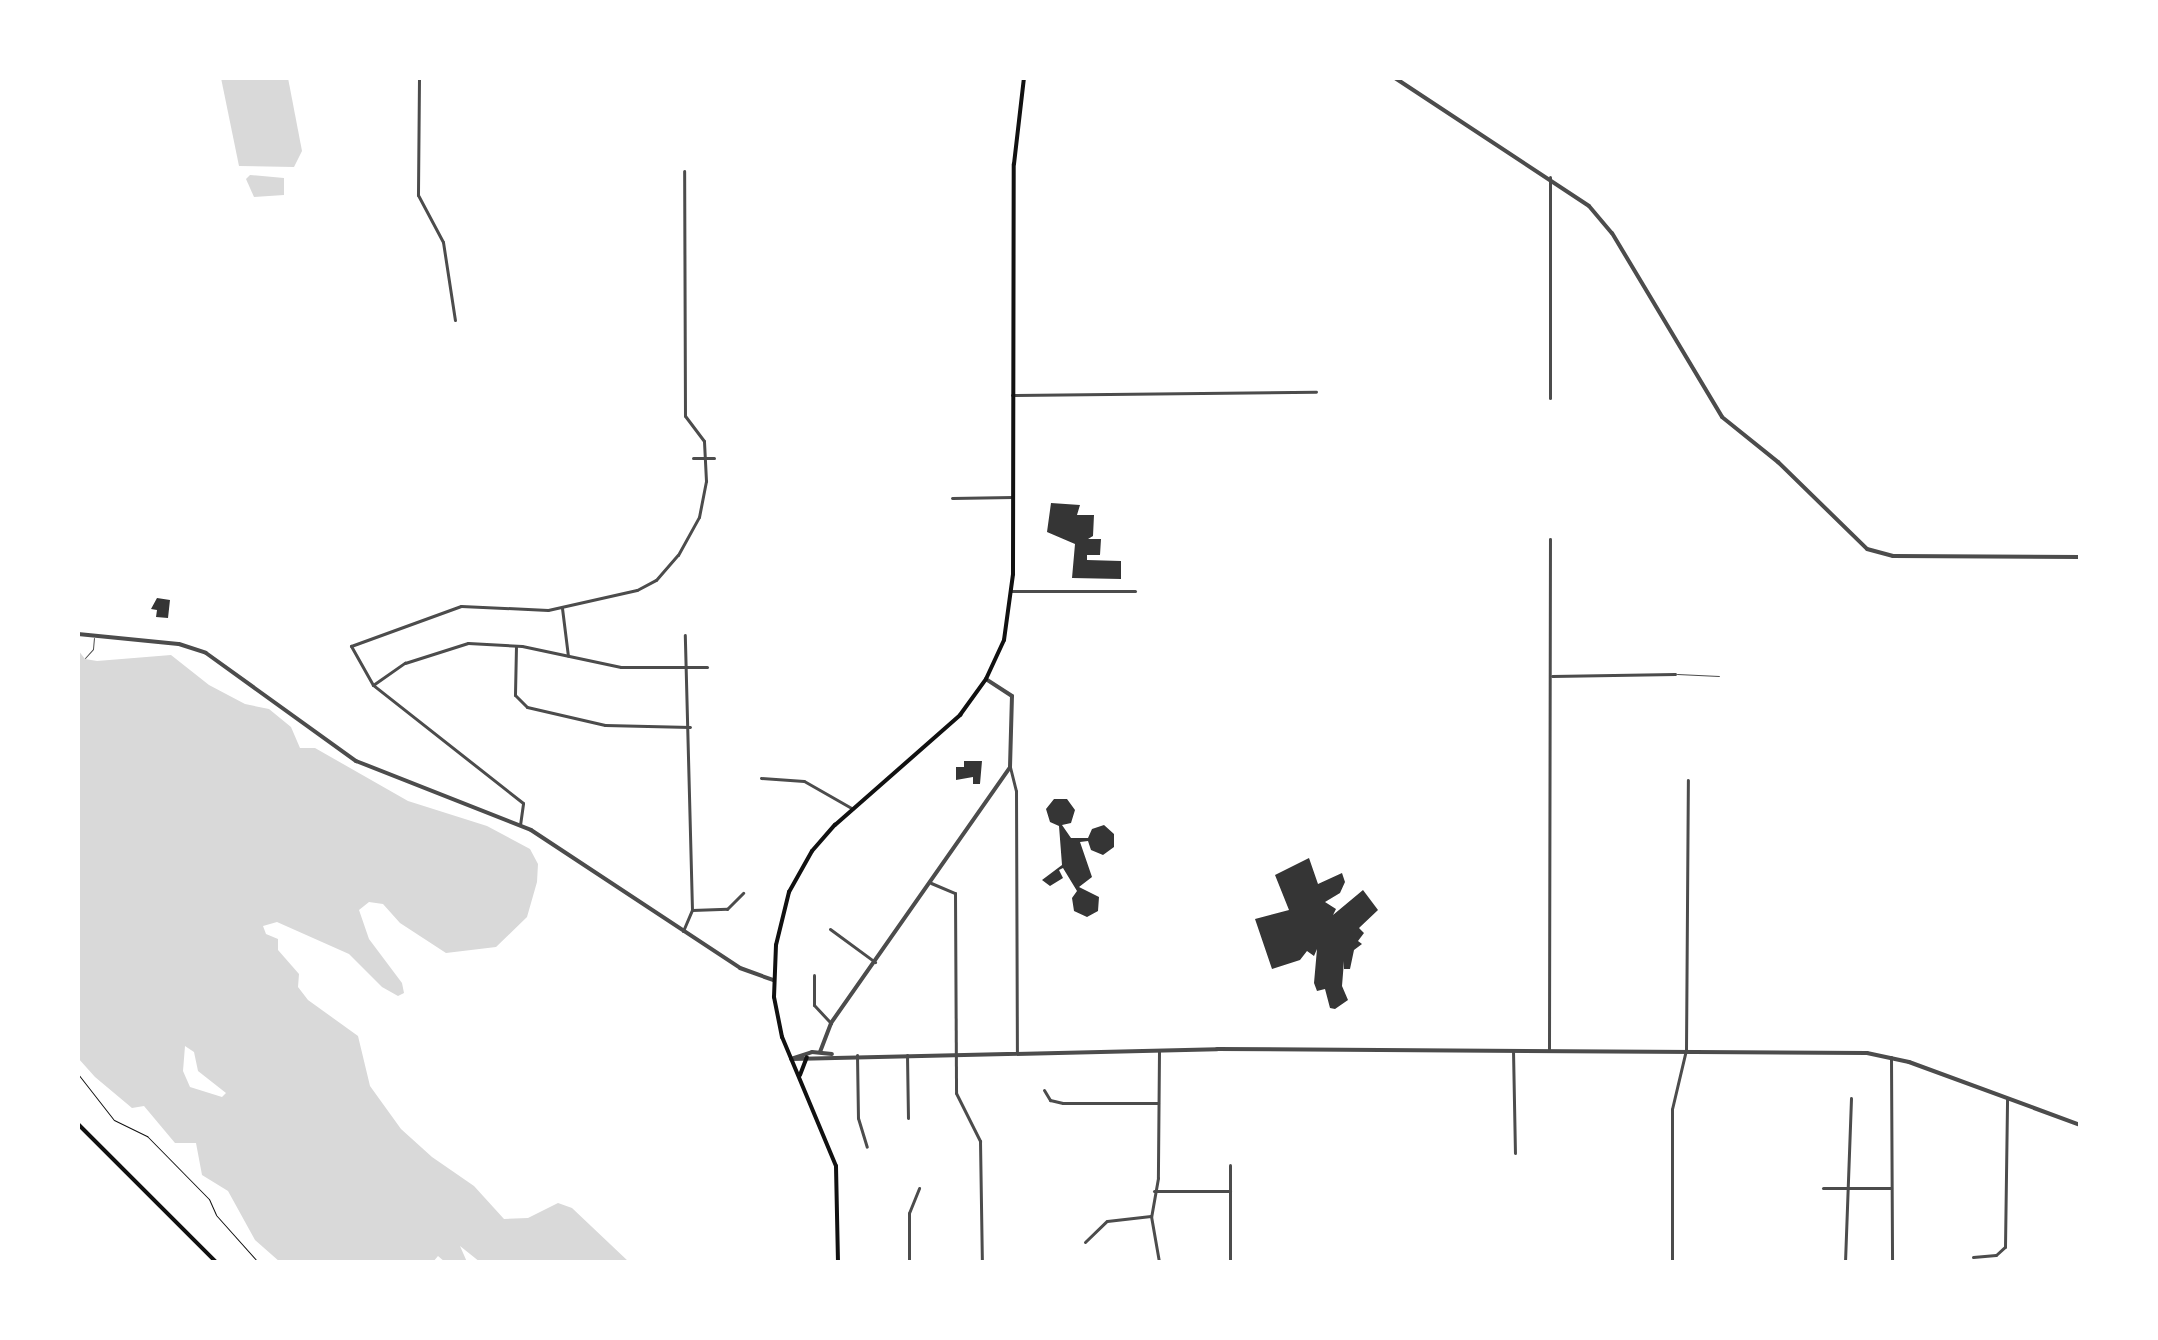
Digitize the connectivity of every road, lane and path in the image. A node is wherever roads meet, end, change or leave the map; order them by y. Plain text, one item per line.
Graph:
1 (419, 78) edge
2 (1024, 78) edge
3 (1395, 78) edge
4 (684, 171) dead end
5 (1550, 177) junction
6 (455, 320) dead end
7 (1316, 392) dead end
8 (1012, 395) junction
9 (1550, 398) dead end
10 (693, 458) dead end
11 (705, 458) junction
12 (714, 458) dead end
13 (1013, 497) junction
14 (952, 498) dead end
15 (1550, 539) dead end
16 (2080, 557) edge
17 (1012, 591) junction
18 (1135, 591) dead end
19 (562, 608) junction
20 (78, 634) edge
21 (685, 635) dead end
22 (94, 638) junction
23 (516, 646) junction
24 (568, 656) junction
25 (85, 658) dead end
26 (689, 667) junction
27 (707, 667) dead end
28 (1675, 674) joint
29 (1719, 676) dead end
30 (986, 679) junction
31 (1550, 680) junction
32 (373, 685) junction
33 (690, 727) junction
34 (1010, 767) junction
35 (761, 778) dead end
36 (1688, 780) dead end
37 (853, 809) junction
38 (520, 825) junction
39 (931, 883) junction
40 (743, 893) dead end
41 (692, 910) junction
42 (830, 929) dead end
43 (683, 931) junction
44 (875, 962) junction
45 (814, 975) dead end
46 (773, 980) junction
47 (831, 1023) junction
48 (1513, 1050) junction
49 (1549, 1050) junction
50 (1686, 1050) junction
51 (1159, 1051) junction
52 (820, 1052) junction
53 (1017, 1052) junction
54 (956, 1054) junction
55 (834, 1055) junction
56 (857, 1055) junction
57 (907, 1055) junction
58 (807, 1057) junction
59 (1891, 1057) junction
60 (790, 1059) junction
61 (78, 1074) edge
62 (799, 1077) junction
63 (1044, 1090) dead end
64 (1851, 1098) dead end
65 (2007, 1098) junction
66 (1158, 1103) junction
67 (908, 1118) dead end
68 (78, 1124) edge
69 (2080, 1125) edge
70 (867, 1147) dead end
71 (1515, 1153) dead end
72 (1230, 1165) dead end
73 (919, 1188) dead end
74 (1823, 1188) dead end
75 (1846, 1188) junction
76 (1892, 1188) junction
77 (1154, 1191) junction
78 (1230, 1191) junction
79 (1151, 1216) junction
80 (1085, 1242) dead end
81 (1973, 1257) dead end
82 (216, 1262) edge
83 (258, 1262) edge
84 (838, 1262) edge
85 (909, 1262) edge
86 (982, 1262) edge
87 (1159, 1262) edge
88 (1230, 1262) edge
89 (1672, 1262) edge
90 (1845, 1262) edge
91 (1892, 1262) edge

1 - 6 street
2 - 8 main road
3 - 5 street
4 - 11 street
5 - 9 street
5 - 16 street
7 - 8 street
8 - 13 main road
10 - 11 street
11 - 12 street
11 - 19 street
13 - 14 street
13 - 17 main road
15 - 31 street
17 - 18 street
17 - 30 main road
19 - 24 street
19 - 32 street
20 - 22 street
21 - 26 street
22 - 25 lane
22 - 38 street
23 - 24 street
23 - 32 street
23 - 33 street
24 - 26 street
26 - 27 street
26 - 33 street
28 - 29 lane
28 - 31 street
30 - 34 street
30 - 37 main road
31 - 49 street
32 - 38 street
33 - 41 street
34 - 39 street
34 - 53 street
35 - 37 street
36 - 50 street
37 - 46 main road
38 - 43 street
39 - 44 street
39 - 54 street
40 - 41 street
41 - 43 street
42 - 44 street
43 - 46 street
44 - 47 street
45 - 47 street
46 - 60 main road
47 - 52 street
48 - 49 street
48 - 51 street
48 - 71 street
49 - 50 street
50 - 59 street
50 - 89 street
51 - 53 street
51 - 66 street
52 - 55 street
52 - 60 street
53 - 54 street
54 - 57 street
54 - 86 street
55 - 56 street
55 - 58 street
56 - 57 street
56 - 70 street
57 - 67 street
58 - 60 street
58 - 62 main road
59 - 65 street
59 - 76 street
60 - 62 main road
61 - 83 path
62 - 84 main road
63 - 66 street
64 - 75 street
65 - 69 street
65 - 81 street
66 - 77 street
68 - 82 main road
72 - 78 street
73 - 85 street
74 - 75 street
75 - 76 street
75 - 90 street
76 - 91 street
77 - 78 street
77 - 79 street
78 - 88 street
79 - 80 street
79 - 87 street

